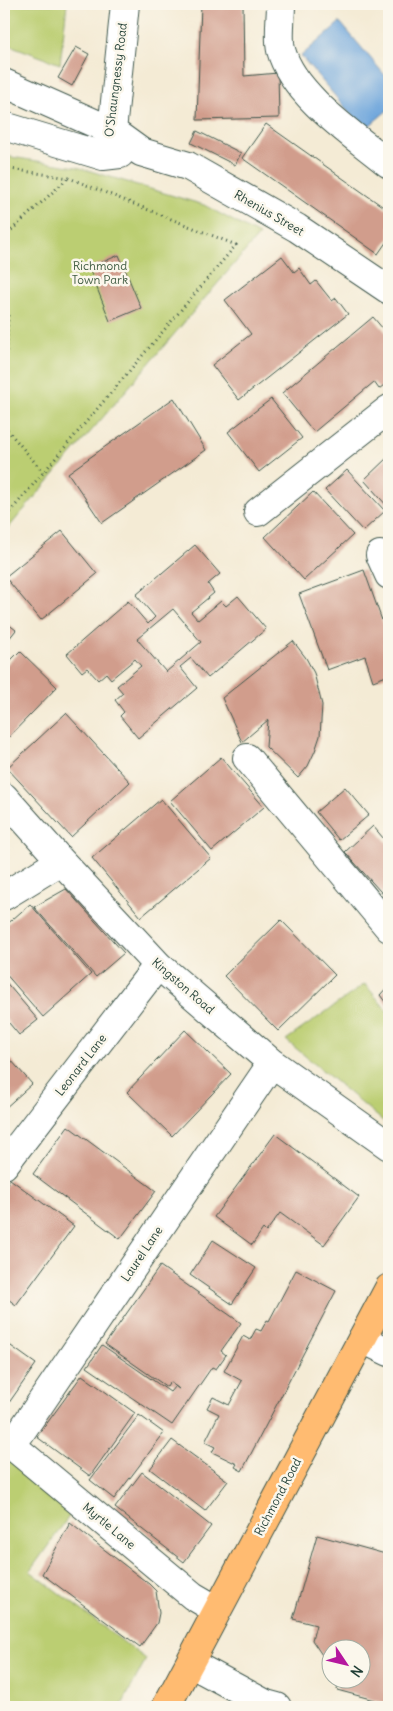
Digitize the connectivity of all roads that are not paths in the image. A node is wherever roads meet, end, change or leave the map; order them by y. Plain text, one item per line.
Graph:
1 (125, 4) edge
2 (281, 4) edge
3 (4, 83) edge
4 (4, 126) edge
5 (107, 143) junction
6 (389, 164) edge
7 (389, 290) edge
8 (389, 410) edge
9 (258, 512) dead end
10 (246, 758) dead end
11 (4, 796) edge
12 (61, 861) junction
13 (4, 896) edge
14 (389, 928) edge
15 (158, 965) junction
16 (272, 1062) junction
17 (389, 1146) edge
18 (4, 1164) edge
19 (389, 1288) edge
20 (362, 1339) junction
21 (389, 1352) edge
22 (8, 1442) edge
23 (217, 1610) junction
24 (190, 1663) junction
25 (166, 1707) edge
26 (277, 1707) edge

1 - 5 street, O'Shaungnessy Road
2 - 6 street
3 - 5 street, Rhenius Street
4 - 5 street, Rhenius Street
5 - 7 street, Rhenius Street
8 - 9 street
10 - 14 street
11 - 12 street, Kingston Road
12 - 13 street
12 - 15 street, Kingston Road
15 - 16 street, Kingston Road
15 - 18 street, Leonard Lane
16 - 17 street, Kingston Road
16 - 22 street, Laurel Lane
19 - 20 main road, Richmond Road
20 - 21 street
20 - 23 main road, Richmond Road
22 - 23 street, Myrtle Lane
23 - 24 main road, Richmond Road
24 - 25 main road, Richmond Road
24 - 26 street

